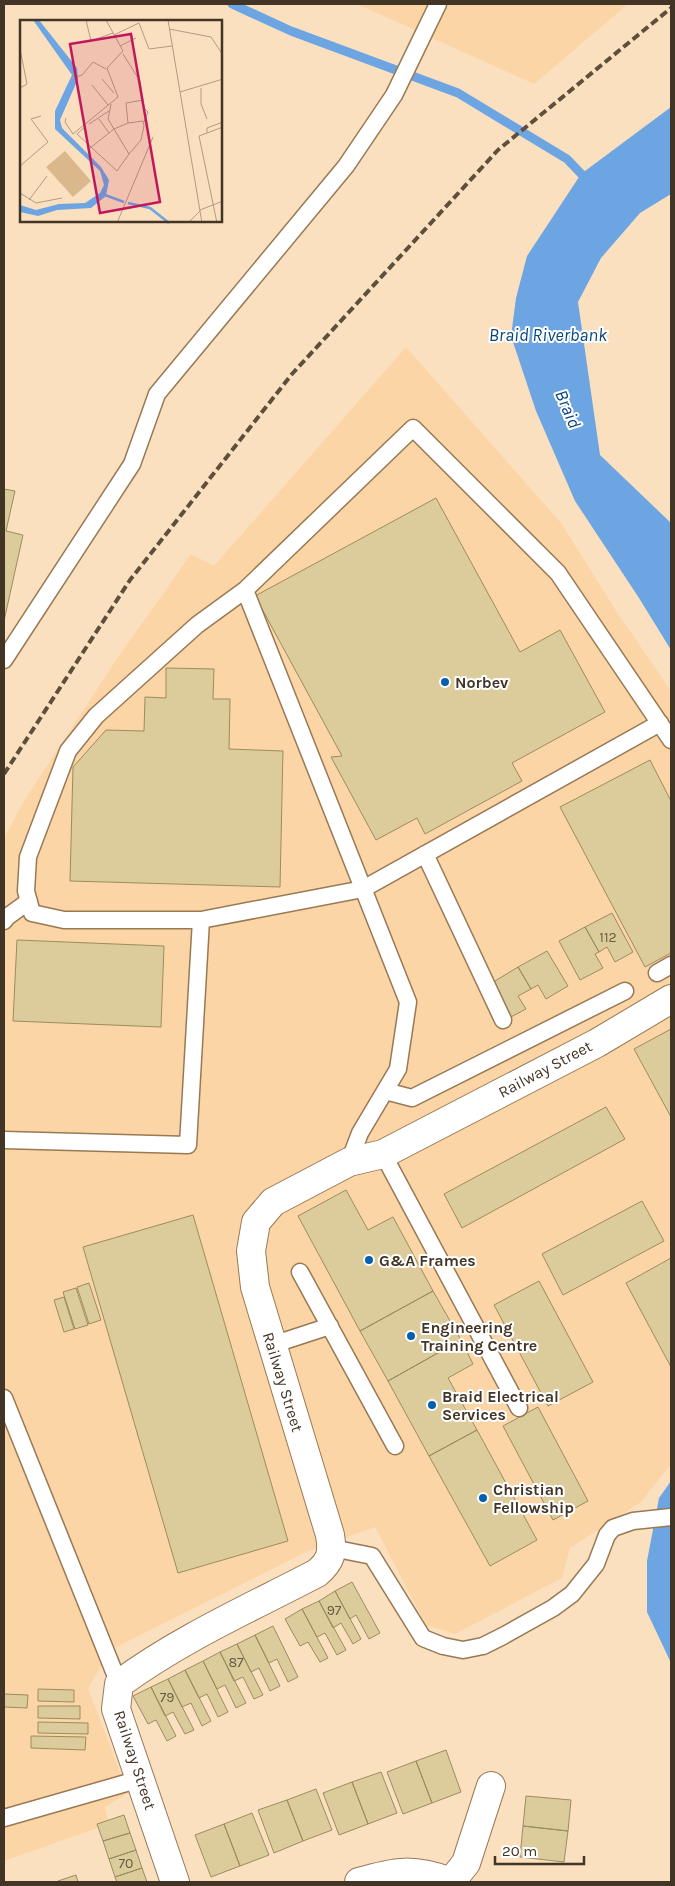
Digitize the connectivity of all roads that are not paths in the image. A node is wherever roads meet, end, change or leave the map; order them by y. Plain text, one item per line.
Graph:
1 (438, 4) edge
2 (245, 590) junction
3 (4, 660) edge
4 (660, 723) junction
5 (671, 740) edge
6 (425, 854) junction
7 (363, 889) junction
8 (29, 901) junction
9 (201, 920) junction
10 (4, 921) edge
11 (625, 991) dead end
12 (671, 999) edge
13 (503, 1020) dead end
14 (385, 1091) junction
15 (4, 1140) edge
16 (383, 1154) junction
17 (349, 1162) junction
18 (300, 1272) dead end
19 (330, 1326) junction
20 (272, 1345) junction
21 (4, 1398) edge
22 (519, 1408) dead end
23 (395, 1446) dead end
24 (671, 1517) edge
25 (332, 1548) junction
26 (119, 1684) junction
27 (140, 1779) junction
28 (491, 1786) dead end
29 (4, 1818) edge
30 (175, 1882) edge
31 (359, 1882) edge
32 (451, 1882) edge

1 - 3 lane
2 - 4 lane
2 - 7 lane
2 - 8 lane
4 - 5 lane
4 - 6 lane
6 - 7 lane
6 - 13 lane
7 - 9 lane
7 - 14 lane
8 - 9 lane
8 - 10 lane
9 - 15 lane
11 - 14 lane
12 - 16 street, Railway Street
14 - 17 lane
16 - 17 street, Railway Street
16 - 22 lane
17 - 20 street, Railway Street
18 - 19 lane
19 - 20 lane
19 - 23 lane
20 - 25 street, Railway Street
21 - 26 lane
24 - 25 lane
25 - 26 street
26 - 27 street, Railway Street
27 - 29 lane
27 - 30 street, Railway Street
28 - 32 street
31 - 32 street

